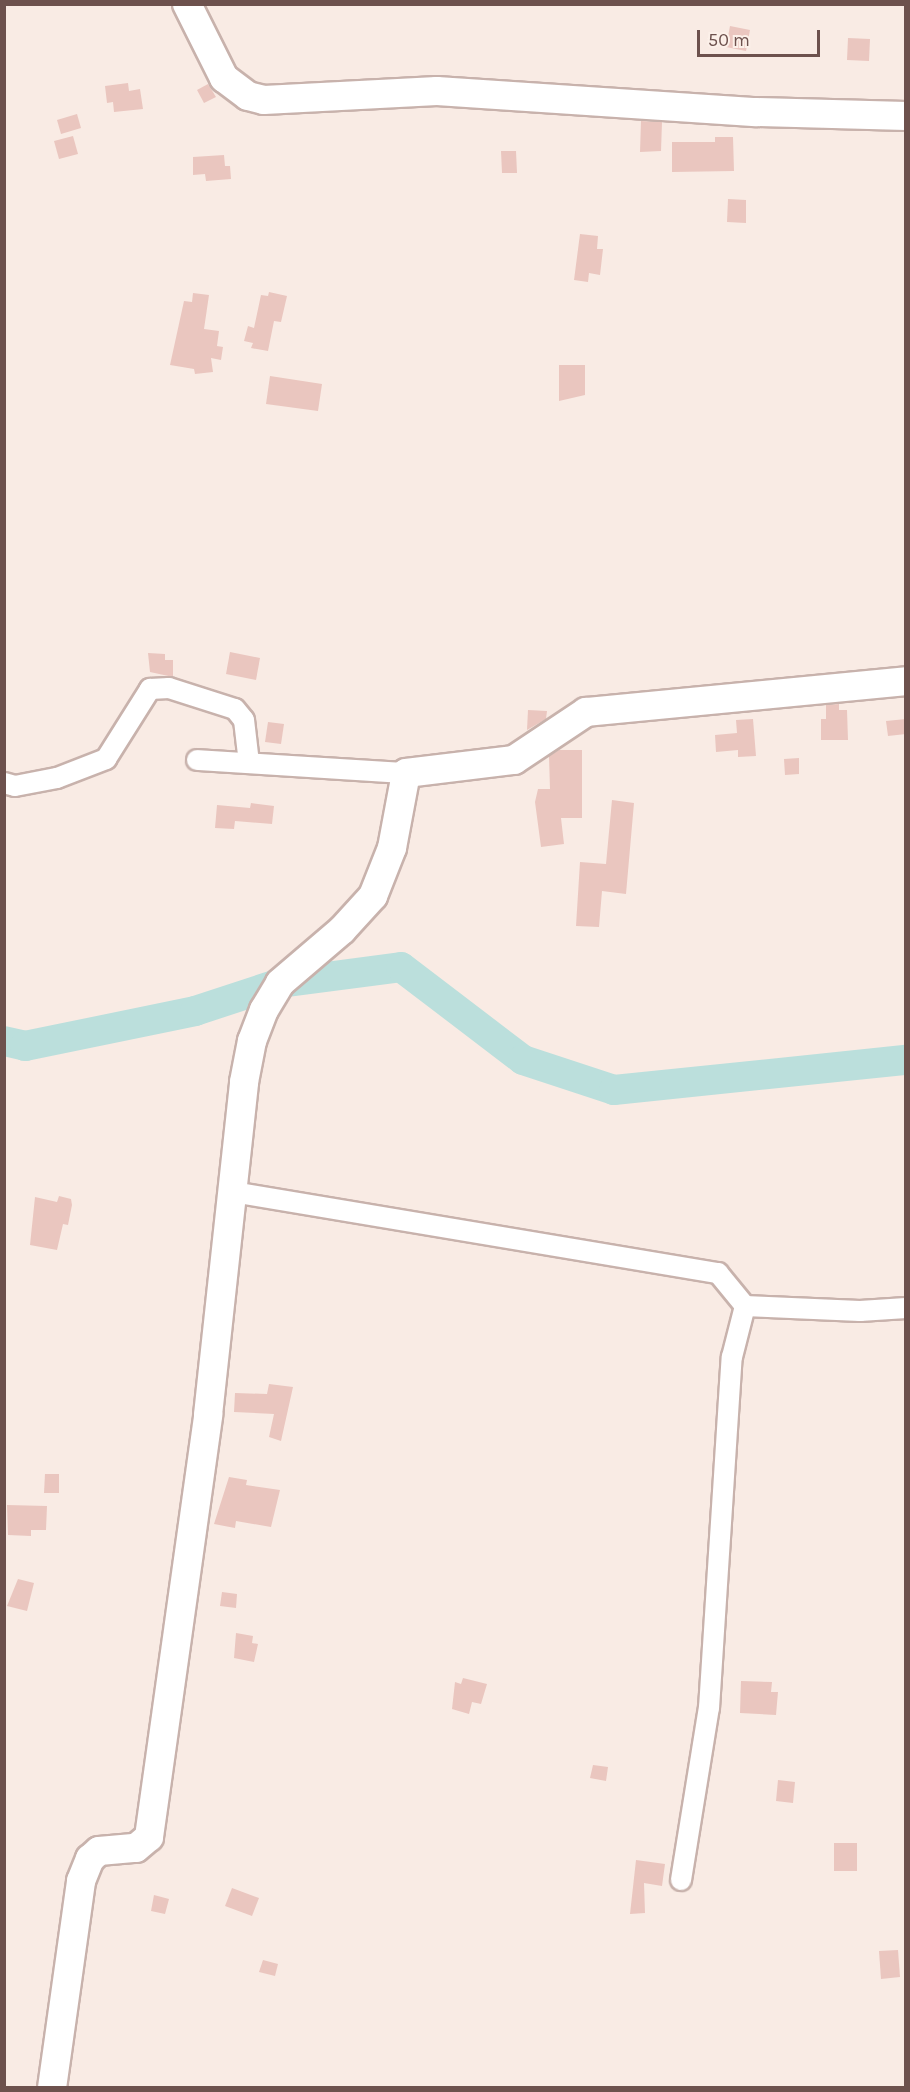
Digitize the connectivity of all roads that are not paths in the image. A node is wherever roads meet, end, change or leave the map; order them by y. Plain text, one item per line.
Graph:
1 (187, 4) edge
2 (906, 116) edge
3 (906, 681) edge
4 (196, 760) dead end
5 (249, 763) junction
6 (406, 773) junction
7 (4, 783) edge
8 (233, 1192) junction
9 (745, 1306) junction
10 (906, 1308) edge
11 (681, 1880) dead end
12 (52, 2088) edge

1 - 2 main road
3 - 6 main road
4 - 5 street
5 - 6 street
5 - 7 street
6 - 8 main road
8 - 9 street
8 - 12 main road
9 - 10 street
9 - 11 street

